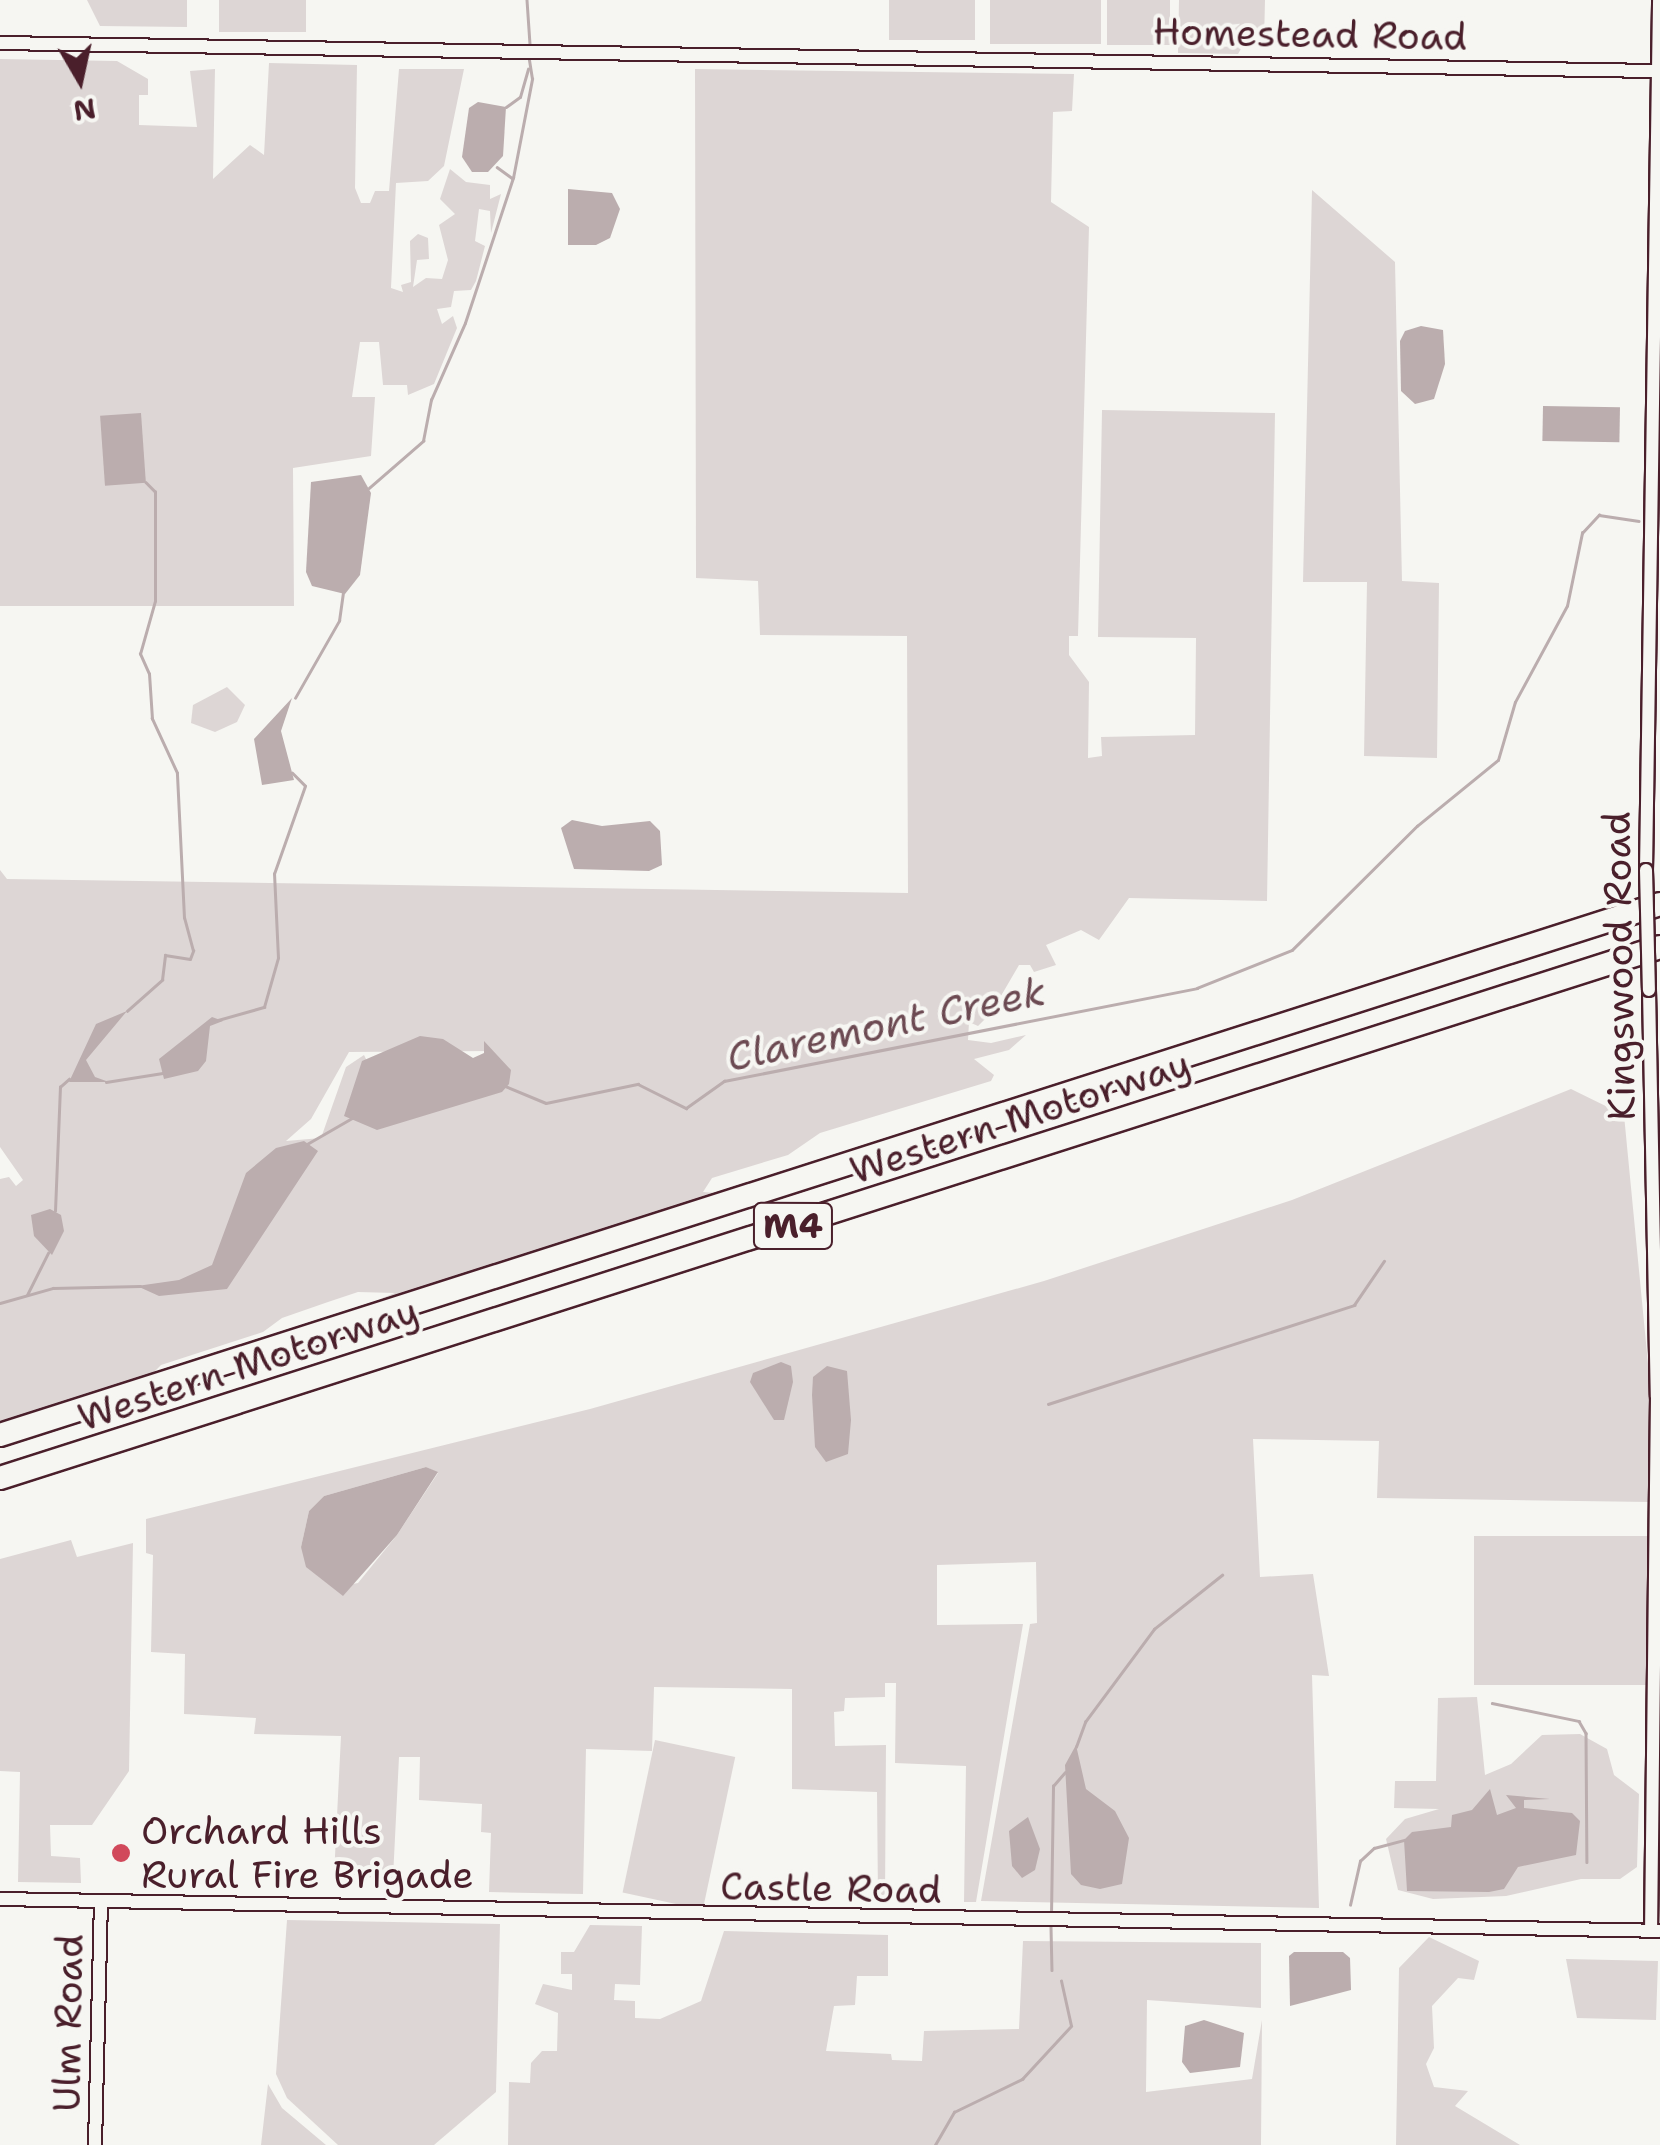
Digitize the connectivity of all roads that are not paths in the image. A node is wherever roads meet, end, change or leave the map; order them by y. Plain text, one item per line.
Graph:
1 (1659, 0) edge
2 (0, 43) edge
3 (1659, 71) edge
4 (1660, 904) edge
5 (1660, 947) edge
6 (1656, 1131) edge
7 (0, 1434) edge
8 (0, 1478) edge
9 (0, 1899) edge
10 (101, 1902) junction
11 (1656, 1931) edge
12 (95, 2145) edge

1 - 3 street, Kingswood Road
2 - 3 street, Homestead Road
3 - 6 street, Kingswood Road, bridge
4 - 7 highway, Western Motorway / M4
5 - 8 highway, Western Motorway / M4
6 - 11 street, Kingswood Road
9 - 10 street, Castle Road
10 - 11 street, Castle Road
10 - 12 street, Ulm Road

